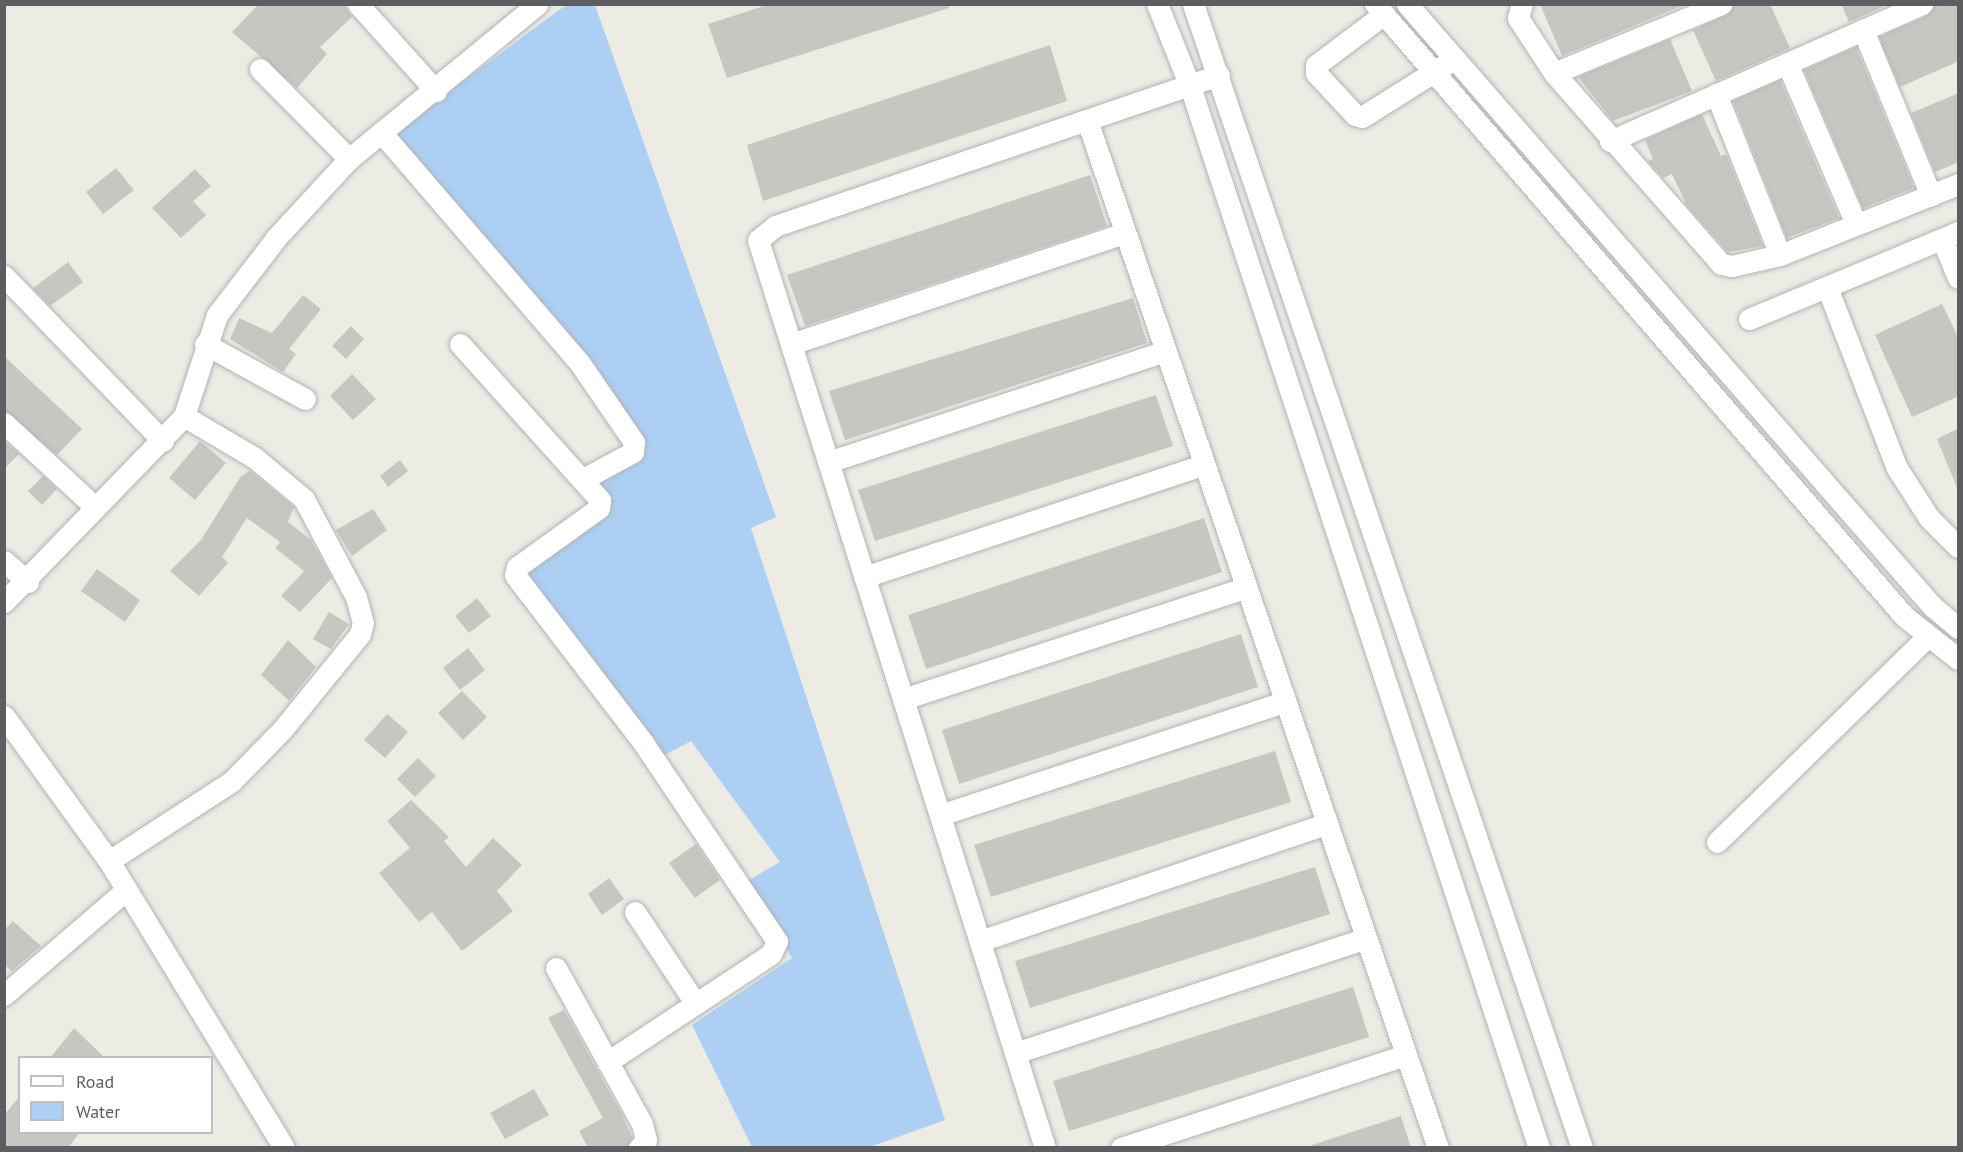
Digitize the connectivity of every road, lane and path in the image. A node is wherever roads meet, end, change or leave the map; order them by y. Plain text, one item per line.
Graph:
1 (358, 4) edge
2 (538, 4) edge
3 (1157, 4) edge
4 (1193, 4) edge
5 (1407, 4) edge
6 (1522, 4) edge
7 (1721, 4) edge
8 (1922, 4) edge
9 (1380, 9) edge
10 (1863, 30) junction
11 (1787, 63) junction
12 (1444, 66) junction
13 (260, 69) dead end
14 (1554, 73) junction
15 (1219, 75) junction
16 (1191, 86) junction
17 (436, 91) junction
18 (1716, 94) junction
19 (1087, 120) junction
20 (381, 132) junction
21 (1610, 141) junction
22 (348, 159) junction
23 (1959, 184) edge
24 (1931, 196) junction
25 (1856, 224) junction
26 (1125, 233) junction
27 (1950, 236) edge
28 (1780, 255) junction
29 (4, 276) edge
30 (1959, 278) edge
31 (1827, 287) junction
32 (1749, 319) dead end
33 (205, 344) junction
34 (460, 344) dead end
35 (791, 344) junction
36 (1165, 351) junction
37 (305, 399) dead end
38 (184, 416) junction
39 (4, 423) edge
40 (163, 441) junction
41 (828, 462) junction
42 (1203, 465) junction
43 (585, 478) junction
44 (95, 507) junction
45 (1959, 547) edge
46 (4, 561) edge
47 (864, 577) junction
48 (28, 582) junction
49 (1245, 588) junction
50 (4, 602) edge
51 (1959, 628) edge
52 (1927, 637) junction
53 (1959, 659) edge
54 (903, 699) junction
55 (1284, 702) junction
56 (4, 716) edge
57 (940, 815) junction
58 (1325, 824) junction
59 (1717, 842) dead end
60 (109, 861) junction
61 (125, 891) junction
62 (635, 912) dead end
63 (1364, 939) junction
64 (980, 941) junction
65 (556, 968) dead end
66 (4, 995) edge
67 (696, 1004) junction
68 (1016, 1053) junction
69 (1403, 1056) junction
70 (607, 1062) junction
71 (284, 1148) edge
72 (639, 1148) edge
73 (1046, 1148) edge
74 (1121, 1148) edge
75 (1438, 1148) edge
76 (1539, 1148) edge
77 (1582, 1148) edge

1 - 17 street
2 - 17 street
3 - 16 street
4 - 15 street
5 - 12 street
6 - 14 street
7 - 14 street
8 - 10 street
9 - 12 street
9 - 12 street
10 - 11 street
10 - 24 street
11 - 18 street
11 - 25 street
12 - 51 street
12 - 52 street
13 - 22 street
14 - 21 street
15 - 16 street
15 - 77 street
16 - 19 street
16 - 76 street
17 - 20 street
18 - 21 street
18 - 28 street
19 - 26 street
19 - 35 street
20 - 22 street
20 - 43 street
21 - 28 street
22 - 33 street
23 - 24 street
24 - 25 street
25 - 28 street
26 - 35 street
26 - 36 street
27 - 30 street
27 - 31 street
29 - 40 street
31 - 32 street
31 - 45 street
33 - 37 street
33 - 38 street
34 - 43 street
35 - 41 street
36 - 41 street
36 - 42 street
38 - 40 street
38 - 60 street
39 - 44 street
40 - 44 street
41 - 47 street
42 - 47 street
42 - 49 street
43 - 67 street
44 - 48 street
46 - 48 street
47 - 54 street
48 - 50 street
49 - 54 street
49 - 55 street
52 - 53 street
52 - 59 street
54 - 57 street
55 - 57 street
55 - 58 street
56 - 60 street
57 - 64 street
58 - 63 street
58 - 64 street
60 - 61 street
61 - 66 street
61 - 71 street
62 - 67 street
63 - 68 street
63 - 69 street
64 - 68 street
65 - 70 street
67 - 70 street
68 - 73 street
69 - 74 street
69 - 75 street
70 - 72 street

